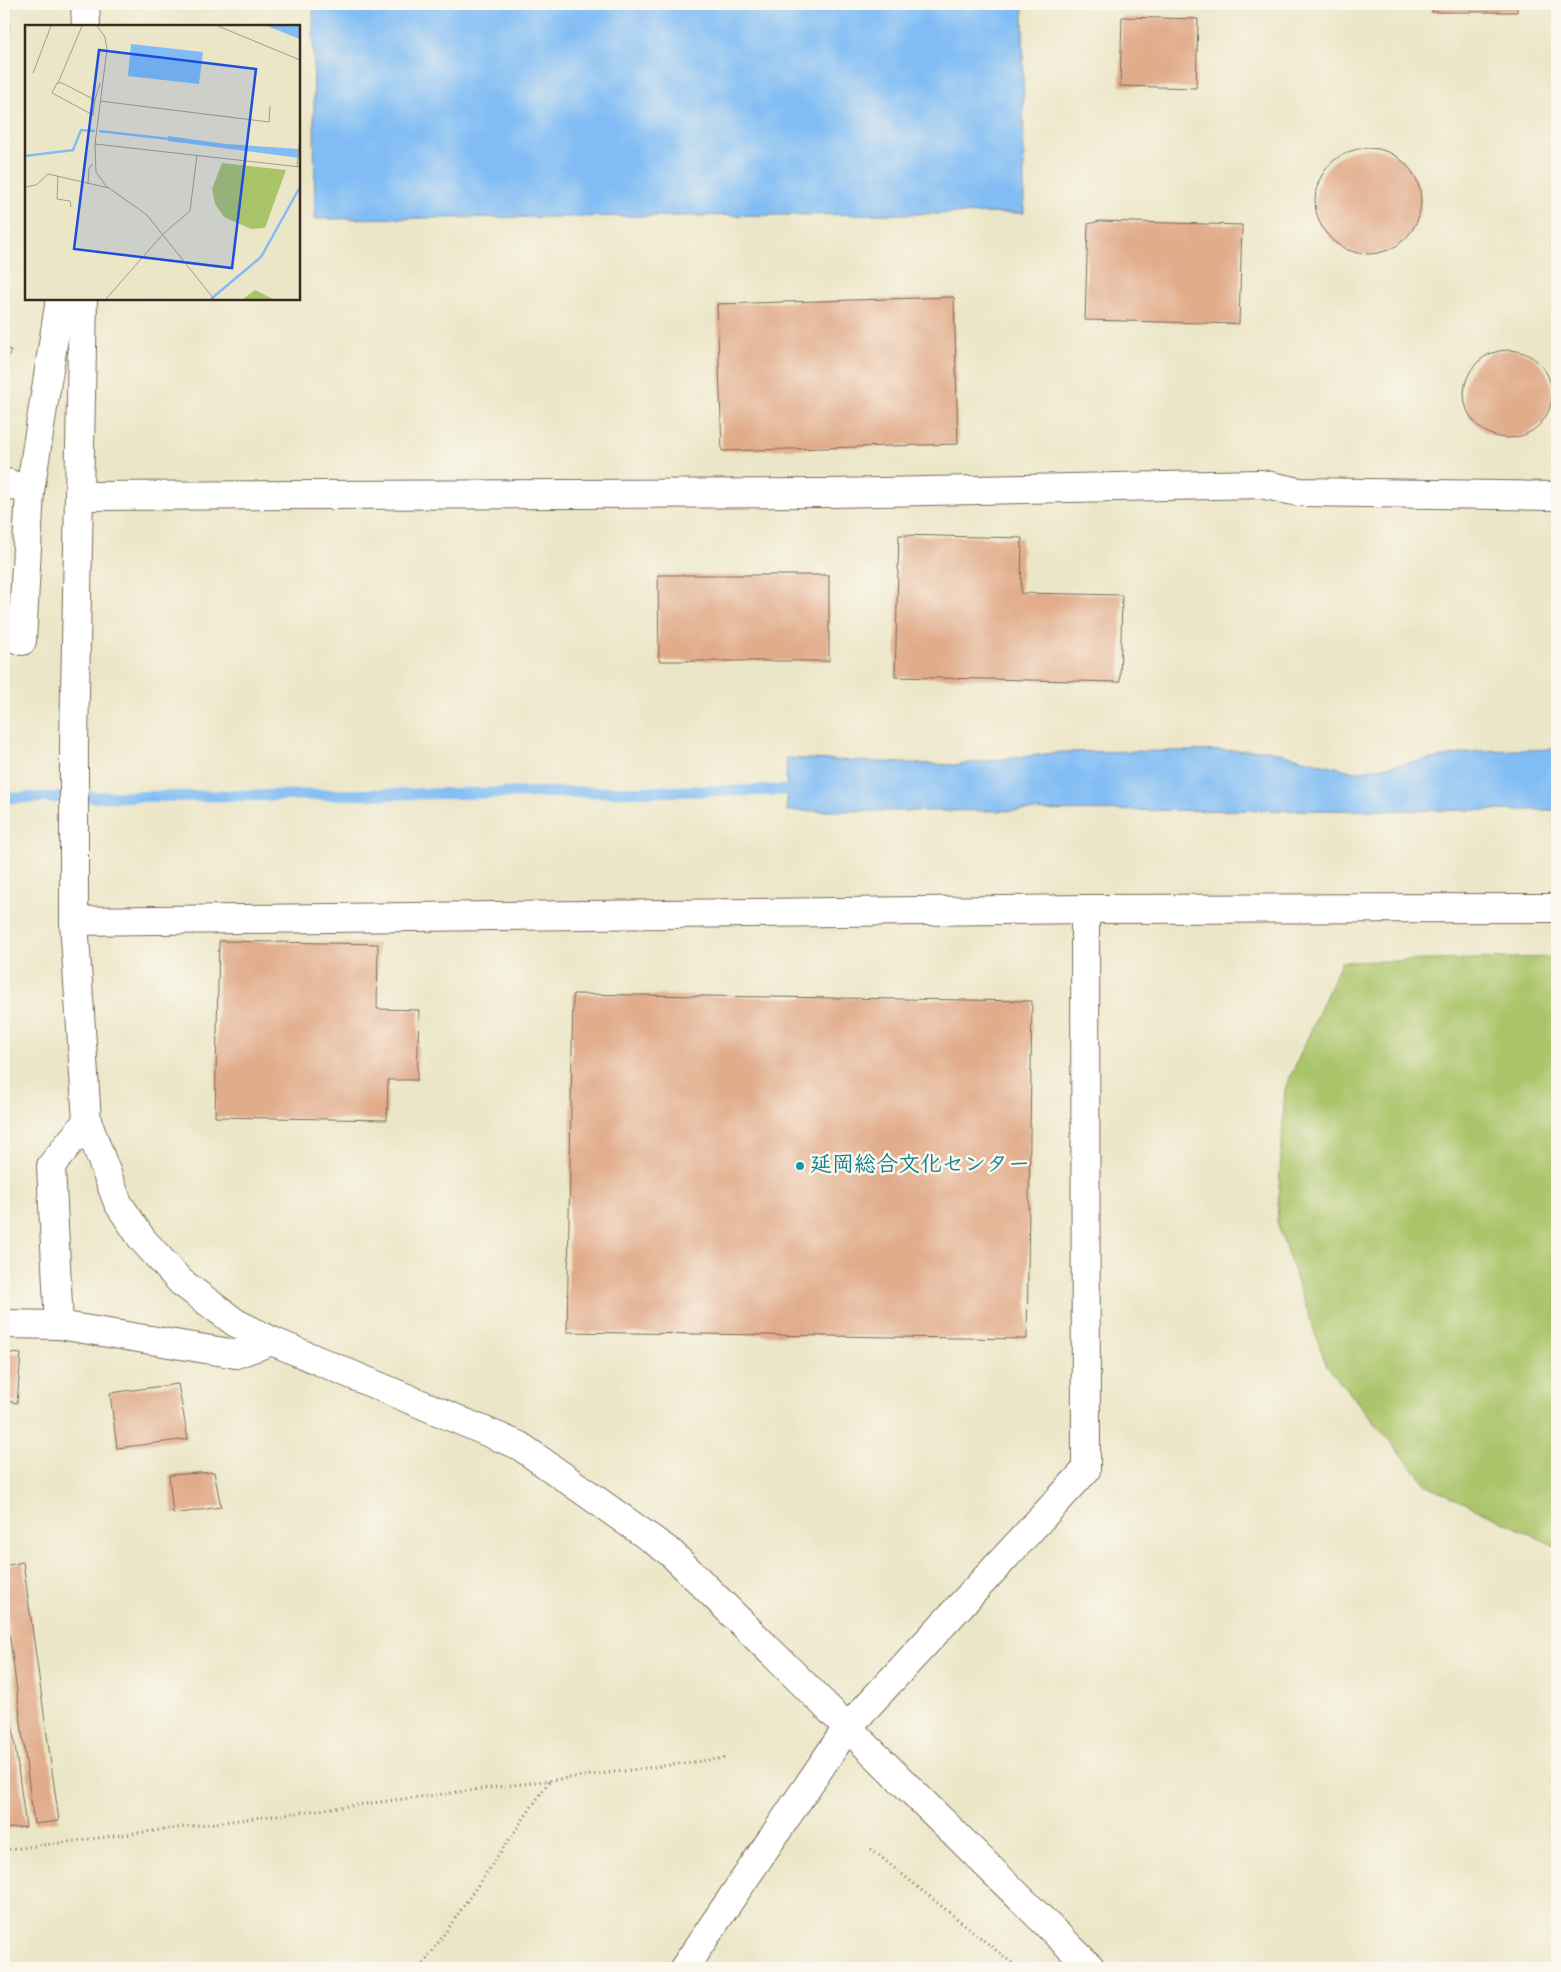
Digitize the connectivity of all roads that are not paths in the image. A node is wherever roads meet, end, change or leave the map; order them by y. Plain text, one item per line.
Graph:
1 (85, 4) edge
2 (86, 25) edge
3 (60, 300) edge
4 (83, 300) edge
5 (4, 482) edge
6 (30, 491) junction
7 (79, 496) junction
8 (1557, 496) edge
9 (4, 634) edge
10 (1557, 908) edge
11 (1085, 909) junction
12 (74, 921) junction
13 (87, 1121) junction
14 (4, 1324) edge
15 (59, 1324) junction
16 (272, 1341) junction
17 (847, 1728) junction
18 (684, 1968) edge
19 (1091, 1968) edge

1 - 2 street
3 - 6 street
4 - 7 street
5 - 6 street
6 - 9 street
7 - 8 street
7 - 12 street
10 - 11 street
11 - 12 street
11 - 17 street
12 - 13 street
13 - 15 street
13 - 16 street
14 - 15 street
15 - 16 street
16 - 17 street
17 - 18 street
17 - 19 street

